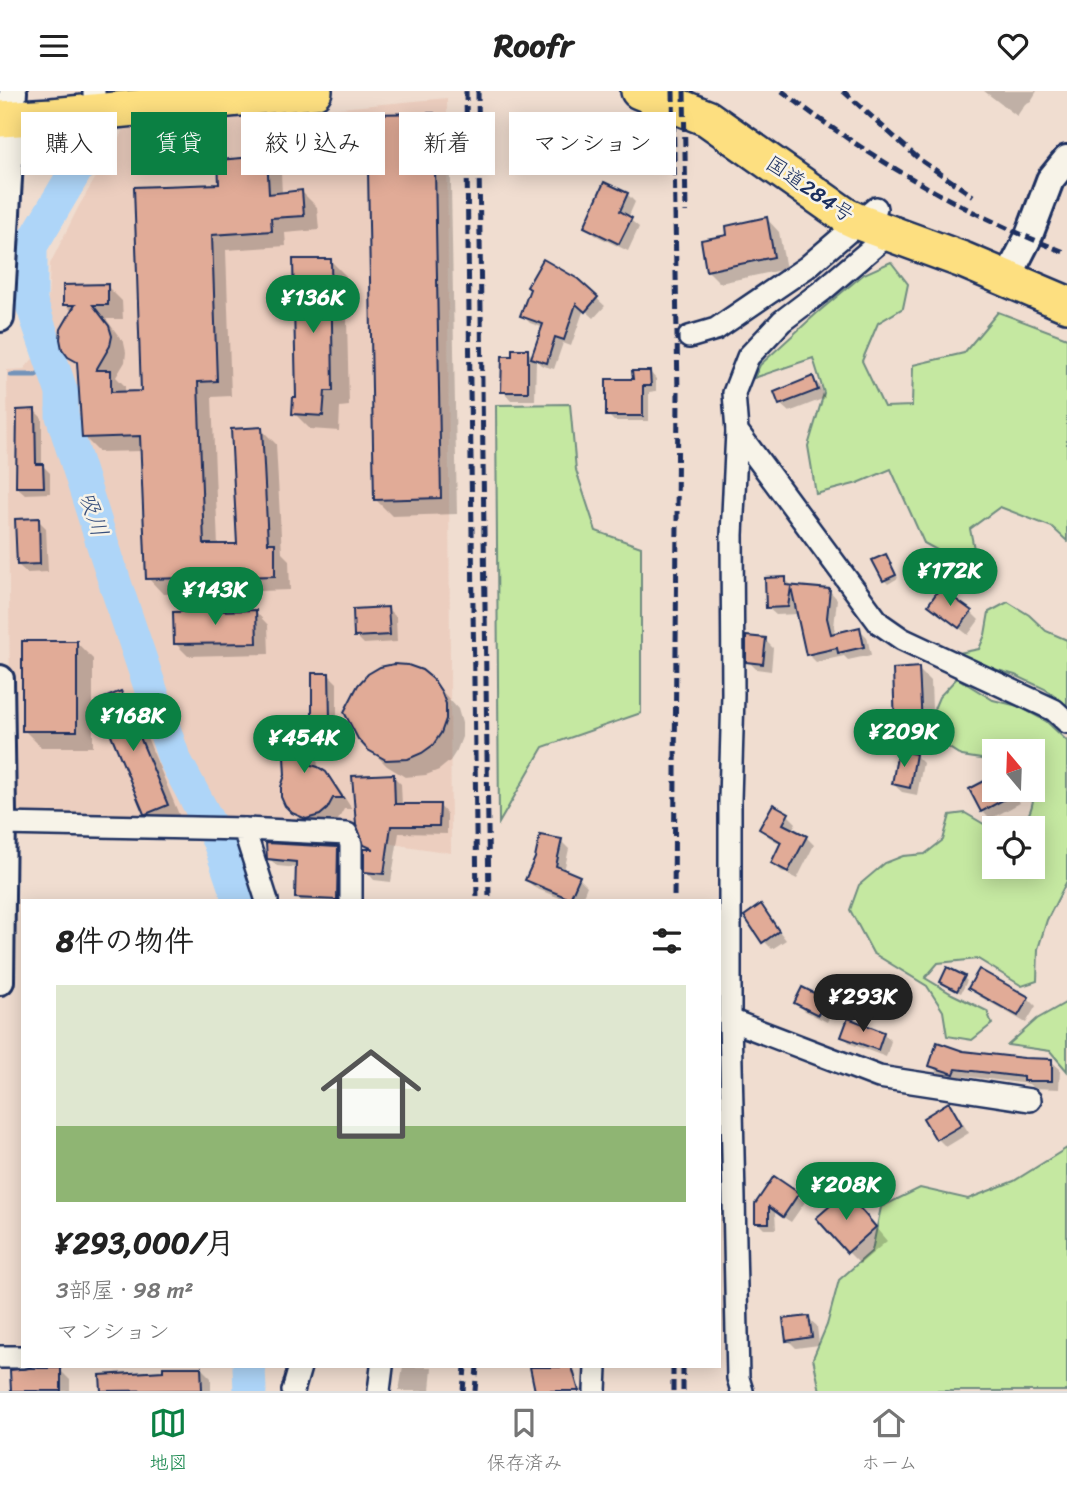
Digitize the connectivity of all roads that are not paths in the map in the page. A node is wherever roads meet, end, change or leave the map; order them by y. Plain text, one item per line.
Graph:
1 (314, 91) edge
2 (639, 91) edge
3 (692, 91) edge
4 (103, 92) edge
5 (8, 106) edge
6 (1067, 159) edge
7 (881, 222) junction
8 (1011, 272) junction
9 (1067, 286) edge
10 (1067, 304) edge
11 (0, 318) edge
12 (689, 337) dead end
13 (737, 431) junction
14 (0, 679) edge
15 (1067, 722) edge
16 (2, 824) junction
17 (237, 828) junction
18 (266, 899) edge
19 (351, 899) edge
20 (0, 981) edge
21 (730, 1020) junction
22 (1030, 1100) dead end
23 (0, 1357) edge
24 (21, 1357) edge
25 (300, 1368) edge
26 (382, 1368) edge
27 (596, 1368) edge
28 (293, 1391) edge
29 (379, 1391) edge
30 (595, 1391) edge
31 (742, 1391) edge

1 - 5 highway
2 - 7 highway, 国道284号
3 - 7 highway, 国道284号
4 - 5 highway
5 - 11 street
6 - 8 street
7 - 8 highway, 国道284号
7 - 12 street
7 - 13 street
8 - 9 highway, 国道284号
8 - 10 highway, 国道284号
13 - 15 street
13 - 21 street
14 - 16 street
16 - 17 street
16 - 20 street
17 - 18 street
17 - 19 street
21 - 22 street
21 - 31 street
23 - 24 street
25 - 28 street
26 - 29 street
27 - 30 street

